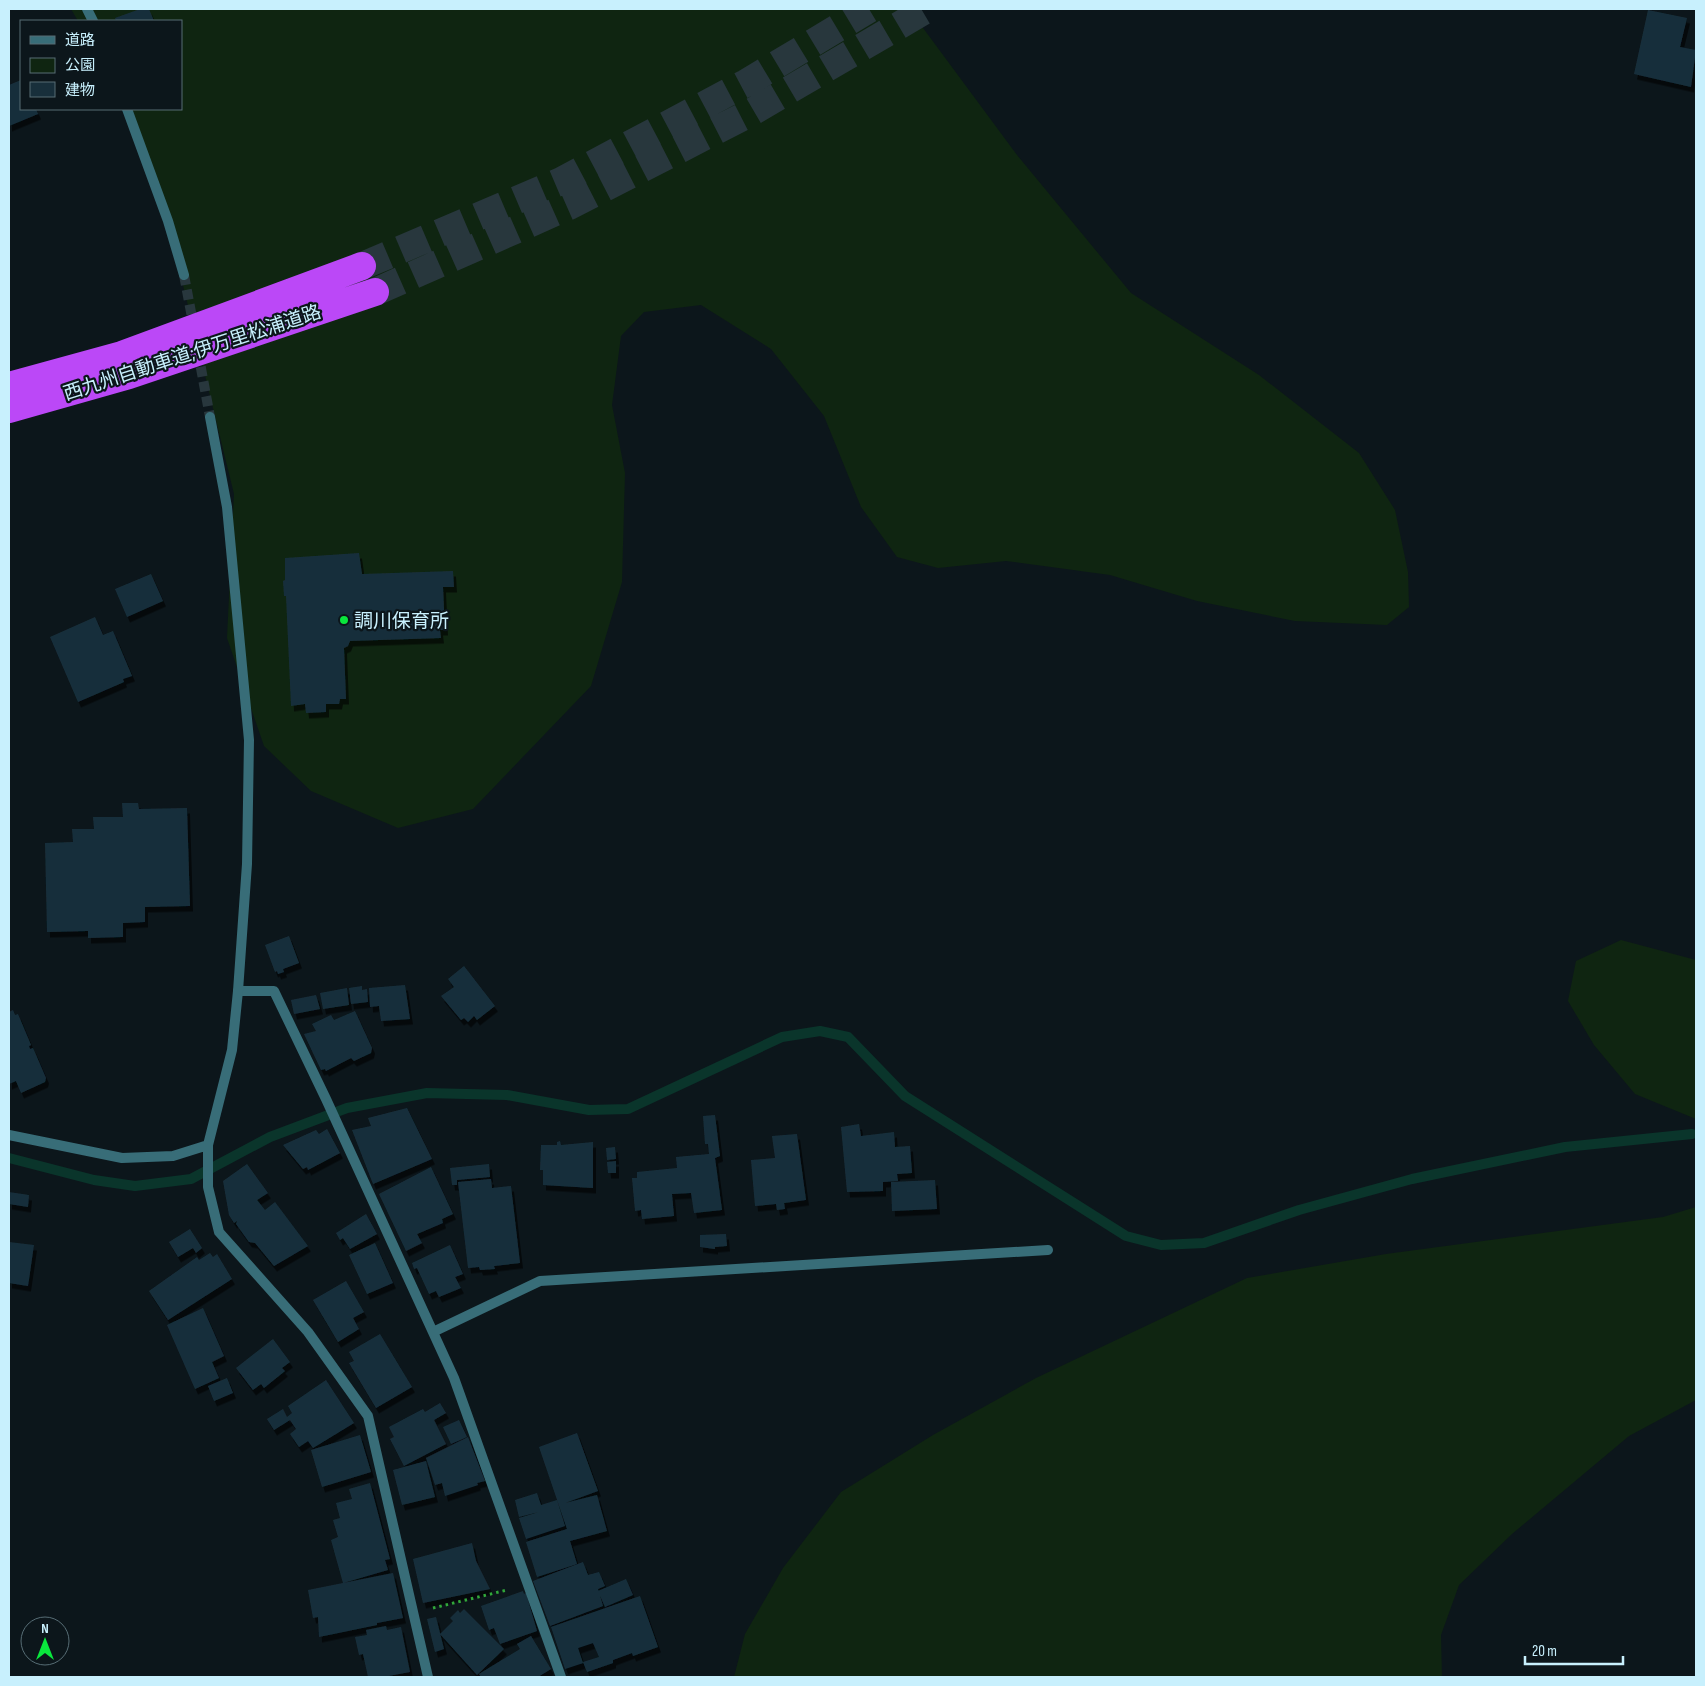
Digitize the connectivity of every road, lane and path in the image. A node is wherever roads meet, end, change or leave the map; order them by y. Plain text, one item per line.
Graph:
1 (127, 110) edge
2 (362, 266) tunnel mouth
3 (184, 275) tunnel mouth
4 (375, 292) tunnel mouth
5 (9, 386) edge
6 (9, 409) edge
7 (210, 417) tunnel mouth
8 (238, 992) junction
9 (9, 1134) edge
10 (208, 1150) junction
11 (1048, 1250) dead end
12 (433, 1332) junction
13 (529, 1585) junction
14 (414, 1614) junction
15 (428, 1677) edge
16 (561, 1677) edge

1 - 3 street
2 - 5 highway, 西九州自動車道;伊万里松浦道路
4 - 6 highway, 西九州自動車道;伊万里松浦道路
7 - 8 street
8 - 10 street
8 - 12 street
9 - 10 street
10 - 14 street
11 - 12 street
12 - 13 street
13 - 14 path
13 - 16 street
14 - 15 street

